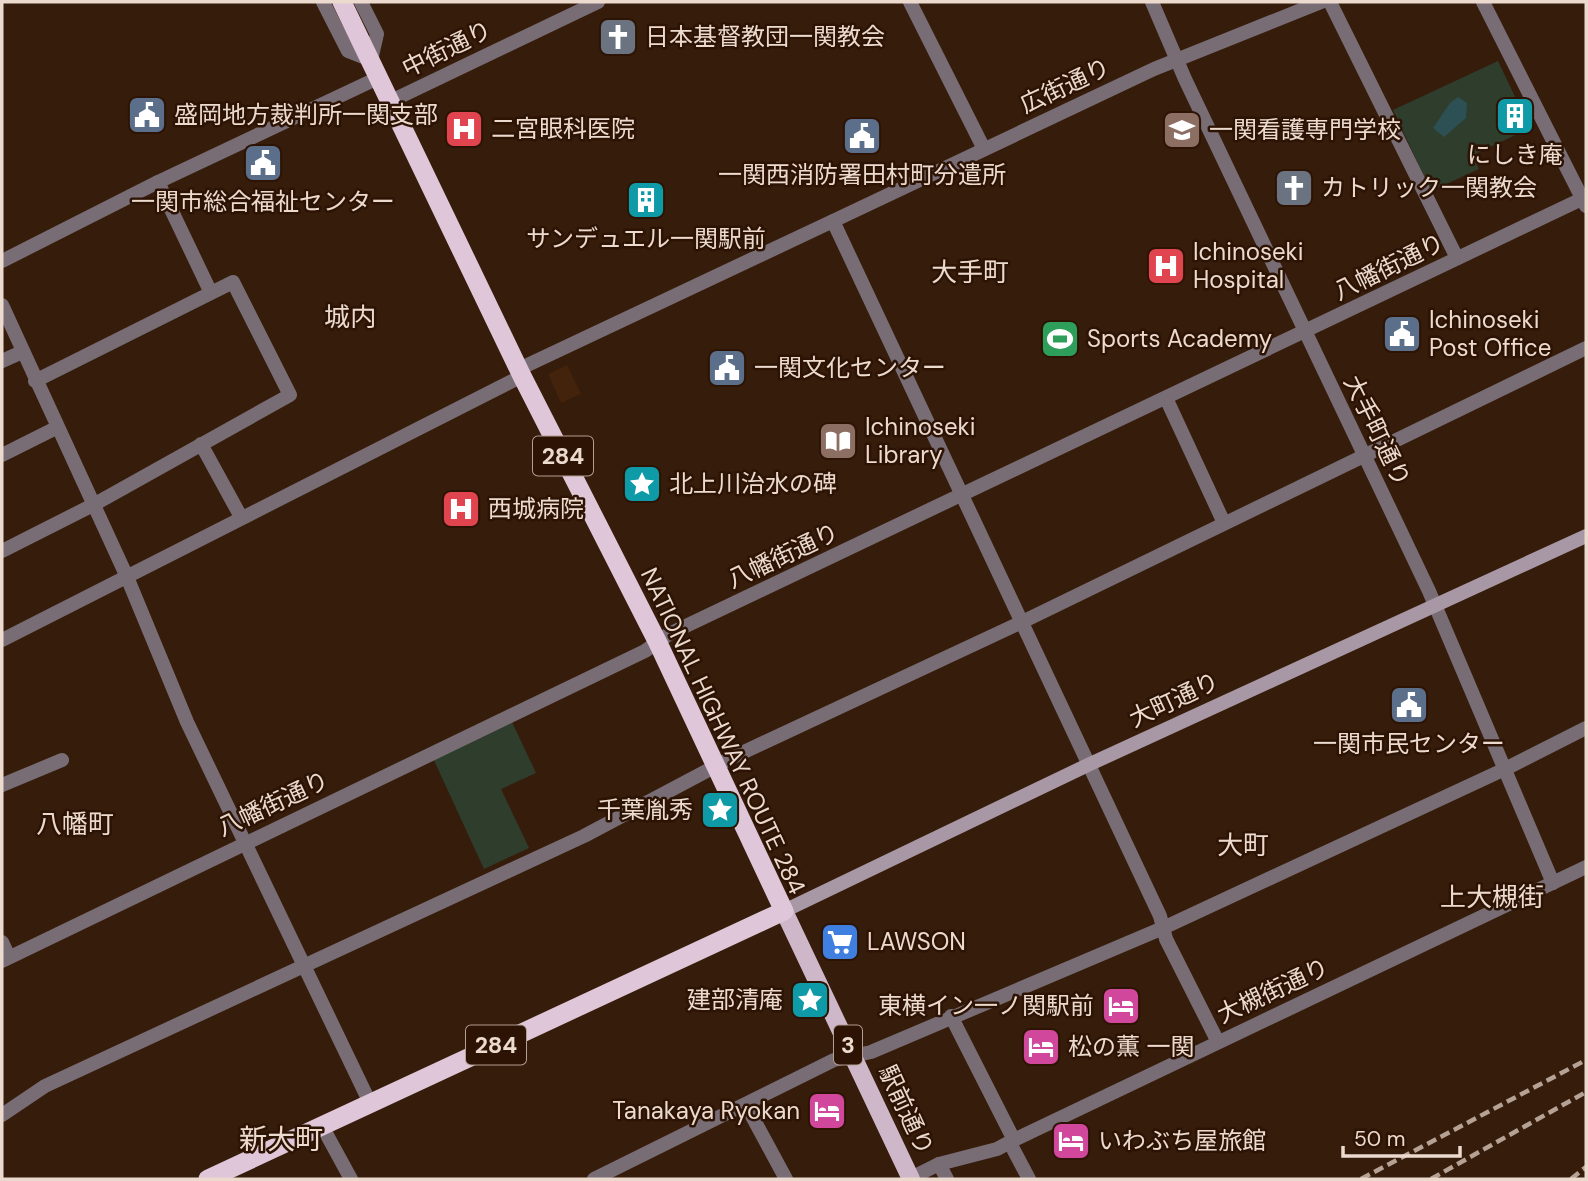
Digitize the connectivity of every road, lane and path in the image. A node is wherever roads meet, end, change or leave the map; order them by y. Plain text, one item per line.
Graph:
1 (323, 2) edge
2 (342, 2) edge
3 (361, 2) edge
4 (598, 2) edge
5 (910, 2) edge
6 (1152, 2) edge
7 (1321, 2) edge
8 (1330, 2) edge
9 (1483, 2) edge
10 (1177, 59) junction
11 (375, 69) junction
12 (391, 101) junction
13 (984, 149) junction
14 (158, 182) junction
15 (1585, 201) edge
16 (833, 221) junction
17 (1457, 258) junction
18 (2, 261) edge
19 (211, 293) junction
20 (2, 305) edge
21 (1305, 333) junction
22 (1586, 348) edge
23 (22, 352) junction
24 (2, 361) edge
25 (521, 372) junction
26 (35, 381) junction
27 (1166, 398) junction
28 (56, 428) junction
29 (201, 444) junction
30 (2, 455) edge
31 (1365, 457) junction
32 (962, 497) junction
33 (93, 505) junction
34 (241, 517) junction
35 (1224, 523) junction
36 (1586, 537) edge
37 (2, 551) edge
38 (127, 577) junction
39 (1435, 605) junction
40 (1022, 622) junction
41 (2, 639) edge
42 (658, 643) junction
43 (1586, 728) edge
44 (62, 760) dead end
45 (1090, 764) junction
46 (715, 767) junction
47 (1505, 769) junction
48 (2, 785) edge
49 (246, 841) junction
50 (1586, 867) edge
51 (1553, 883) junction
52 (784, 911) junction
53 (1163, 928) junction
54 (2, 942) edge
55 (6, 959) edge
56 (305, 964) junction
57 (951, 1016) junction
58 (1217, 1042) junction
59 (853, 1055) junction
60 (370, 1103) junction
61 (747, 1105) junction
62 (2, 1115) edge
63 (322, 1126) junction
64 (1012, 1142) junction
65 (939, 1164) junction
66 (208, 1179) edge
67 (351, 1179) edge
68 (594, 1179) edge
69 (786, 1179) edge
70 (910, 1179) edge
71 (947, 1179) edge
72 (1029, 1179) edge

1 - 11 street
2 - 11 highway, NATIONAL HIGHWAY ROUTE 284 / 284
3 - 11 street
4 - 12 street, 中街通り
5 - 13 street
6 - 10 street, 大手町通り
7 - 10 street, 広街通り
8 - 17 street
9 - 15 street
10 - 13 street, 広街通り
10 - 21 street, 大手町通り
11 - 12 highway, NATIONAL HIGHWAY ROUTE 284 / 284
11 - 14 street
12 - 25 highway, NATIONAL HIGHWAY ROUTE 284 / 284
13 - 16 street, 広街通り
14 - 18 street
14 - 19 street
15 - 17 street, 八幡街通り
16 - 25 street, 広街通り
16 - 32 street
17 - 21 street, 八幡街通り
19 - 26 street
19 - 29 street
20 - 23 street
21 - 27 street, 八幡街通り
21 - 31 street, 大手町通り
22 - 31 street
23 - 24 street
23 - 26 street
25 - 34 street, 広街通り
25 - 42 highway, NATIONAL HIGHWAY ROUTE 284 / 284
26 - 28 street
27 - 32 street, 八幡街通り
27 - 35 street
28 - 30 street
28 - 33 street
29 - 33 street
29 - 34 street
31 - 35 street
31 - 39 street, 大手町通り
32 - 40 street
32 - 42 street, 八幡街通り
33 - 37 street
33 - 38 street
34 - 38 street, 広街通り
35 - 40 street
36 - 39 main road, 大町通り
38 - 41 street, 広街通り
38 - 49 street
39 - 45 main road, 大町通り
39 - 47 street, 大手町通り
40 - 45 street
40 - 46 street
42 - 46 highway, NATIONAL HIGHWAY ROUTE 284 / 284
42 - 49 street, 八幡街通り
43 - 47 street
44 - 48 street
45 - 52 main road, 大町通り
45 - 53 street
46 - 52 highway, NATIONAL HIGHWAY ROUTE 284 / 284
46 - 56 street
47 - 51 street, 大手町通り
47 - 53 street
49 - 55 street, 八幡街通り
49 - 56 street
50 - 51 street, 大槻街通り
51 - 58 street, 大槻街通り
52 - 59 main road, 駅前通り / 3
52 - 60 highway, NATIONAL HIGHWAY ROUTE 284 / 284
53 - 57 street
53 - 58 street
54 - 55 street
56 - 60 street
56 - 62 street
57 - 59 street
57 - 64 street
58 - 64 street, 大槻街通り
59 - 61 street
59 - 70 main road, 駅前通り / 3
60 - 63 highway, NATIONAL HIGHWAY ROUTE 284 / 284
61 - 68 street
61 - 69 street
63 - 66 highway, NATIONAL HIGHWAY ROUTE 284 / 284
63 - 67 street
64 - 65 street, 大槻街通り
64 - 72 street
65 - 70 street, 大槻街通り
65 - 71 street

